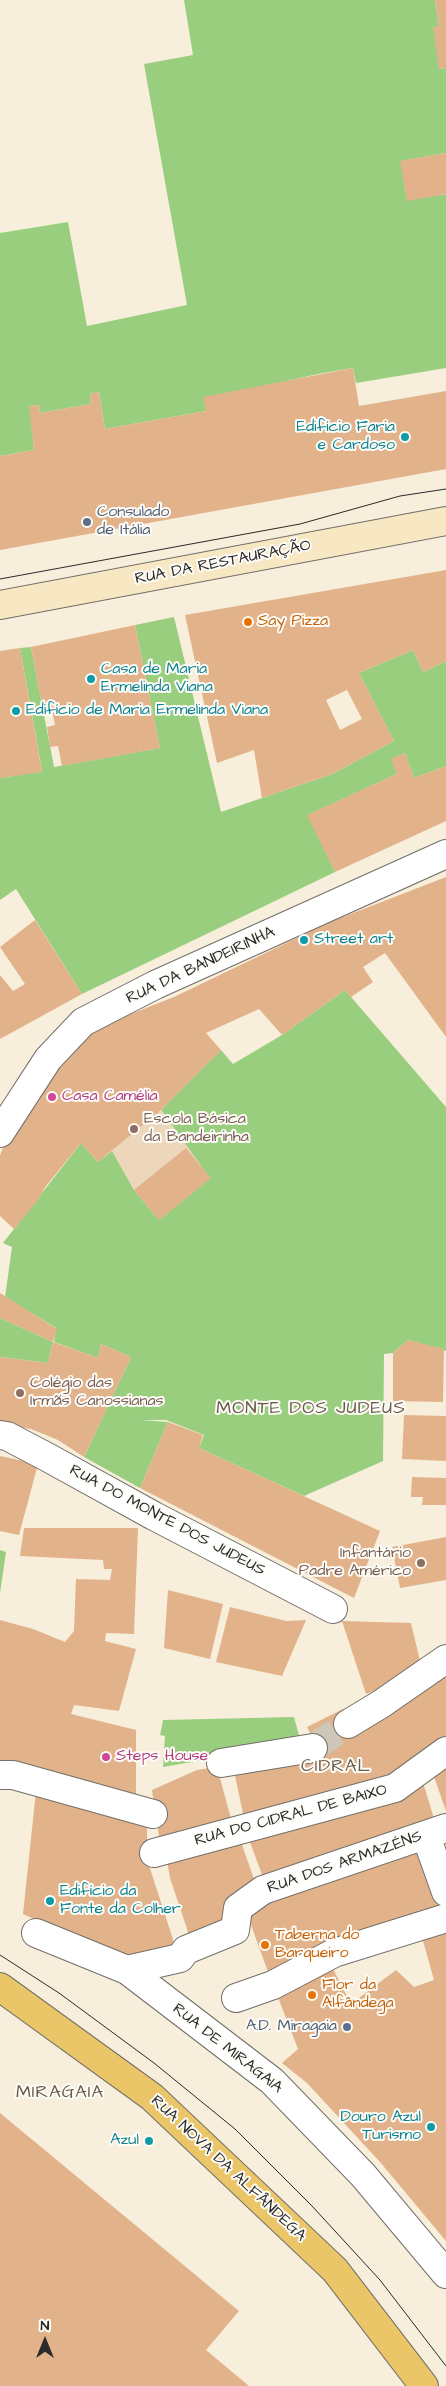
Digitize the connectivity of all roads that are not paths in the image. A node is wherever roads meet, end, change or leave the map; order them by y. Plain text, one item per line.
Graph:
1 (446, 521) edge
2 (0, 605) edge
3 (446, 854) edge
4 (0, 1133) edge
5 (0, 1435) edge
6 (333, 1609) dead end
7 (446, 1659) edge
8 (348, 1724) tunnel mouth
9 (313, 1748) tunnel mouth
10 (446, 1751) edge
11 (221, 1763) dead end
12 (0, 1775) edge
13 (153, 1814) dead end
14 (436, 1832) edge
15 (154, 1853) dead end
16 (446, 1892) edge
17 (446, 1918) edge
18 (36, 1933) dead end
19 (127, 1970) junction
20 (0, 1987) edge
21 (236, 1998) dead end
22 (446, 2274) edge
23 (424, 2386) edge

1 - 2 main road, RUA DA RESTAURAÇÃO
3 - 4 street, RUA DA BANDEIRINHA
5 - 6 street, RUA DO MONTE DOS JUDEUS
7 - 8 street
9 - 11 street
10 - 15 street, RUA DO CIDRAL DE BAIXO
12 - 13 street
14 - 16 street
14 - 19 street, RUA DOS ARMAZÉNS
17 - 21 street
18 - 19 street, RUA DE MIRAGAIA
19 - 22 street, RUA DE MIRAGAIA
20 - 23 main road, RUA NOVA DA ALFÂNDEGA

